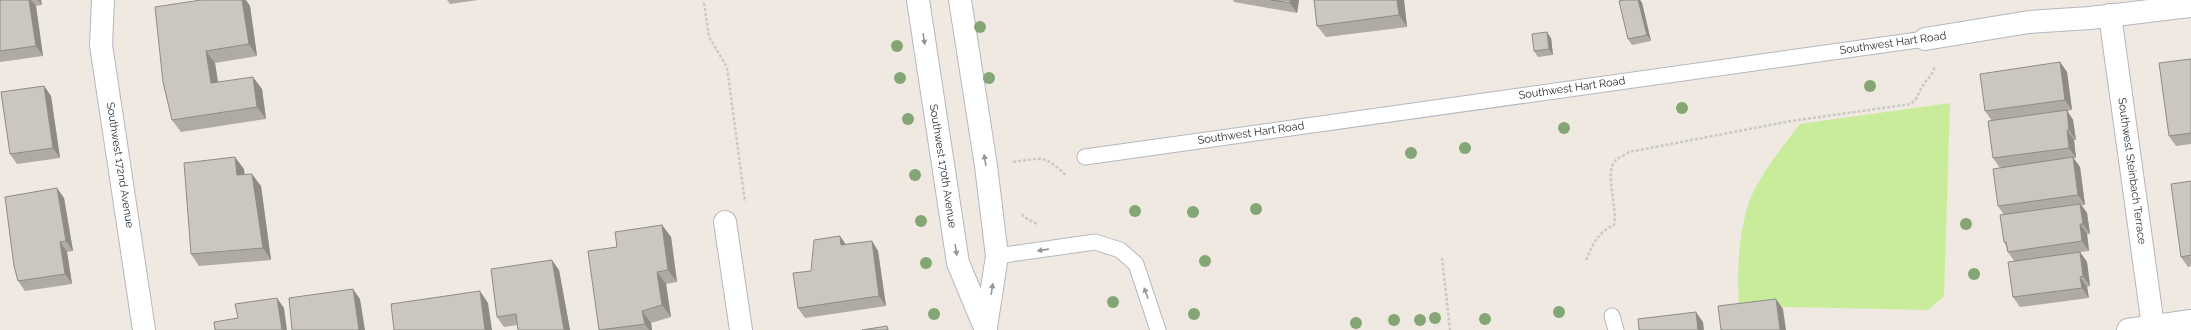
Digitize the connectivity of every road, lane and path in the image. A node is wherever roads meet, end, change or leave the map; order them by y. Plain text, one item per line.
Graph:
1 (103, 0) edge
2 (918, 0) edge
3 (960, 0) edge
4 (704, 3) dead end
5 (2191, 6) edge
6 (2110, 15) junction
7 (1931, 38) junction
8 (1085, 157) joint
9 (986, 166) junction
10 (746, 209) dead end
11 (725, 222) dead end
12 (997, 256) junction
13 (1442, 258) dead end
14 (1586, 260) dead end
15 (2191, 321) edge
16 (2153, 326) junction
17 (986, 329) edge
18 (144, 330) edge
19 (741, 330) edge
20 (1158, 330) edge
21 (1450, 330) edge
22 (2128, 330) edge

1 - 18 street, Southwest 172nd Avenue
2 -> 17 street, Southwest 170th Avenue
9 -> 3 street, Southwest 170th Avenue
4 - 10 path
5 - 6 street, Southwest Hart Road
6 - 7 street, Southwest Hart Road
6 - 16 street, Southwest Steinbach Terrace
7 - 8 lane, Southwest Hart Road
7 - 14 path
8 - 9 path
9 - 12 street, Southwest 170th Avenue
11 - 19 street
17 -> 12 street, Southwest 170th Avenue
20 -> 12 lane
13 - 21 path
15 - 16 street
16 - 22 street

